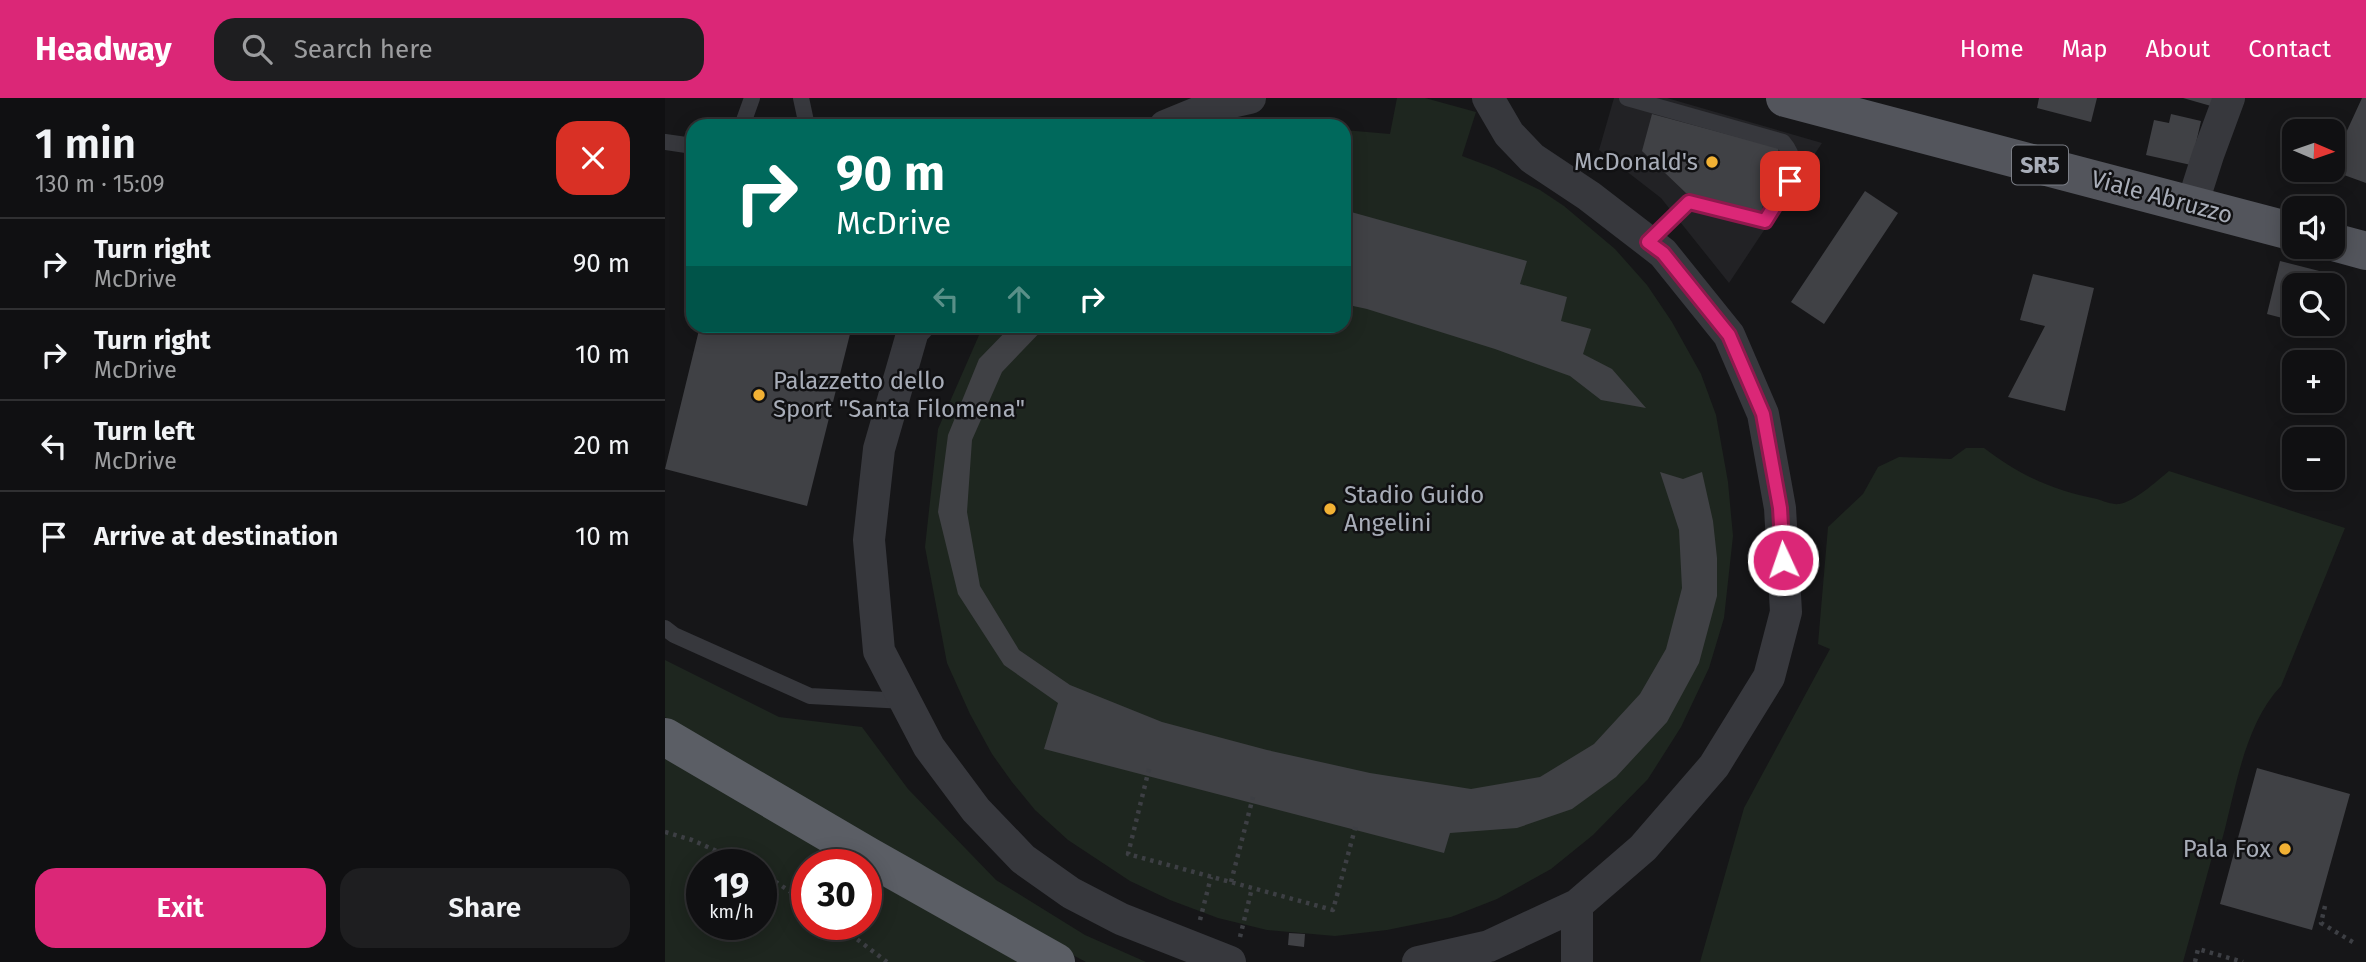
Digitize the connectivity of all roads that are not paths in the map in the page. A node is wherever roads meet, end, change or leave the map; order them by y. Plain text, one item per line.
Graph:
1 (752, 98) edge
2 (801, 98) edge
3 (1250, 98) edge
4 (1488, 98) edge
5 (1627, 98) edge
6 (1785, 98) edge
7 (2229, 98) edge
8 (744, 119) edge
9 (806, 119) edge
10 (1182, 119) edge
11 (665, 142) edge
12 (686, 145) edge
13 (2192, 205) junction
14 (2282, 229) edge
15 (1648, 242) junction
16 (2345, 245) edge
17 (2366, 251) edge
18 (911, 333) edge
19 (665, 628) edge
20 (905, 701) junction
21 (665, 737) edge
22 (1577, 905) junction
23 (1233, 956) edge
24 (1056, 962) edge
25 (1418, 962) edge
26 (1577, 962) edge

1 - 8 lane
2 - 9 lane
3 - 10 street
4 - 15 street
5 - 15 lane
6 - 13 main road, Viale Abruzzo / SR5
7 - 13 street
11 - 12 lane
13 - 14 main road, Viale Abruzzo / SR5
15 - 22 street
16 - 17 main road
18 - 20 street
19 - 20 lane
20 - 23 street
21 - 24 highway
22 - 25 street
22 - 26 street

